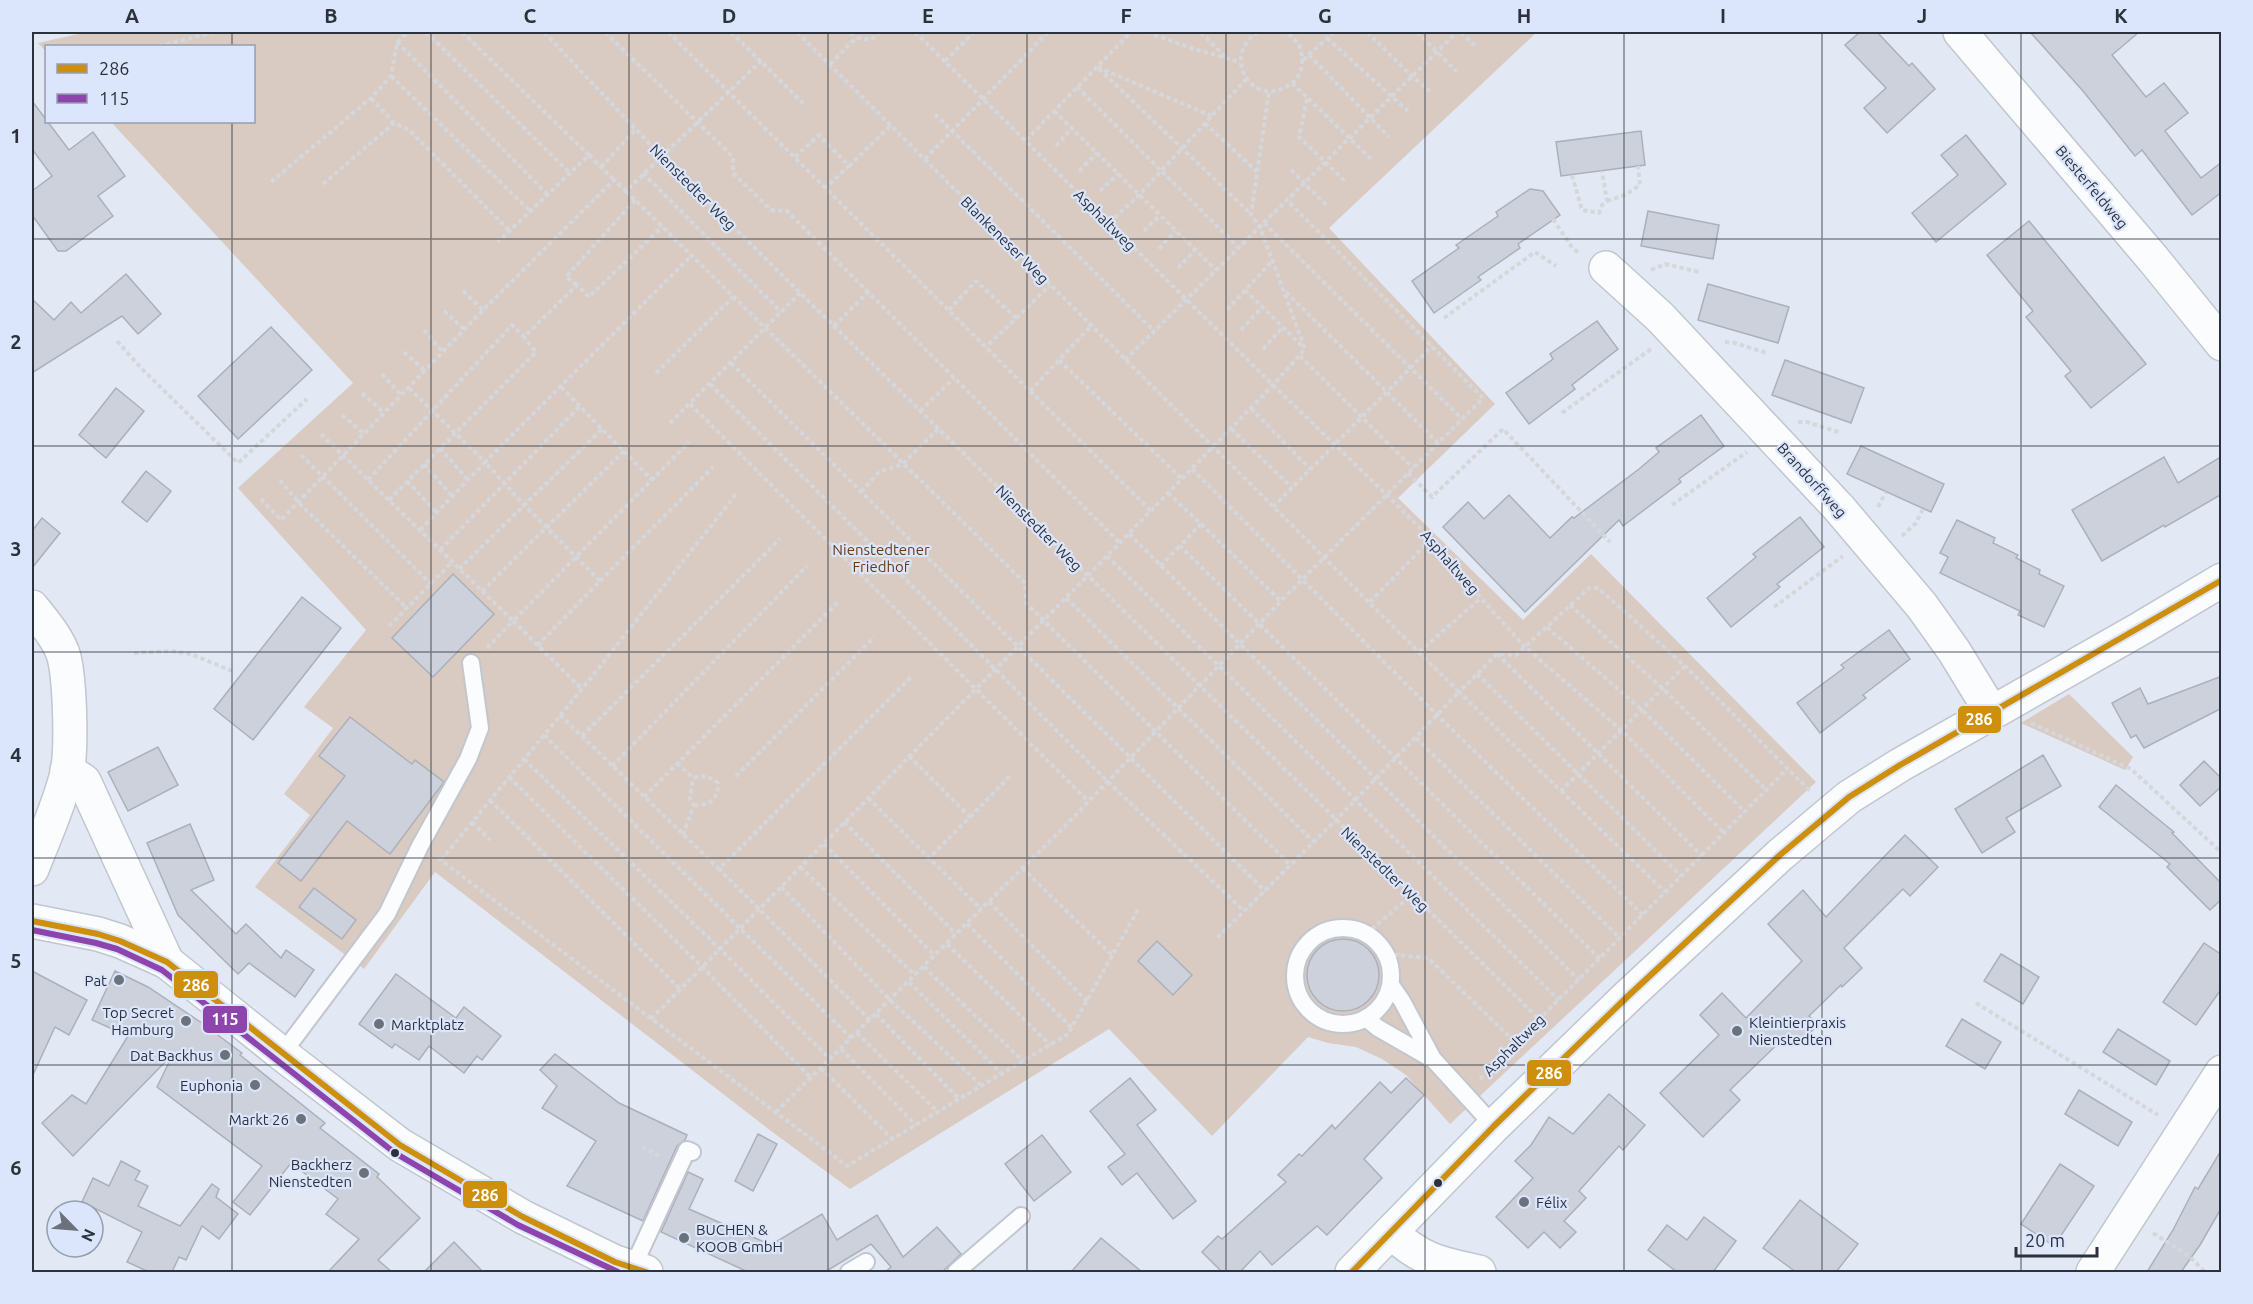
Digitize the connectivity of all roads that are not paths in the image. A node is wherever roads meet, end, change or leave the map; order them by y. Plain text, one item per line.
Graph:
1 (1960, 32) edge
2 (1606, 268) road end
3 (2222, 344) edge
4 (2222, 580) edge
5 (32, 607) edge
6 (471, 663) road end
7 (1992, 713) junction
8 (67, 770) junction
9 (32, 869) edge
10 (32, 921) edge
11 (167, 962) junction
12 (1390, 985) junction
13 (1366, 1018) junction
14 (282, 1054) junction
15 (1433, 1059) junction
16 (2222, 1072) edge
17 (1494, 1126) junction
18 (692, 1152) dead end
19 (1022, 1216) dead end
20 (1391, 1232) junction
21 (866, 1262) dead end
22 (624, 1269) edge
23 (849, 1272) edge
24 (956, 1272) edge
25 (1352, 1272) edge
26 (1479, 1272) edge
27 (2094, 1272) edge

1 - 3 street, Biesterfeldweg
2 - 7 street, Brandorffweg
4 - 7 street
5 - 8 street
6 - 14 lane
7 - 17 street
8 - 9 street
8 - 11 street
10 - 11 street
11 - 14 street
12 - 13 lane
12 - 13 lane
12 - 15 lane
13 - 15 lane
14 - 22 street
15 - 17 lane
16 - 27 street
17 - 20 street
18 - 22 lane
19 - 24 lane
20 - 25 street
20 - 26 street
21 - 23 lane

